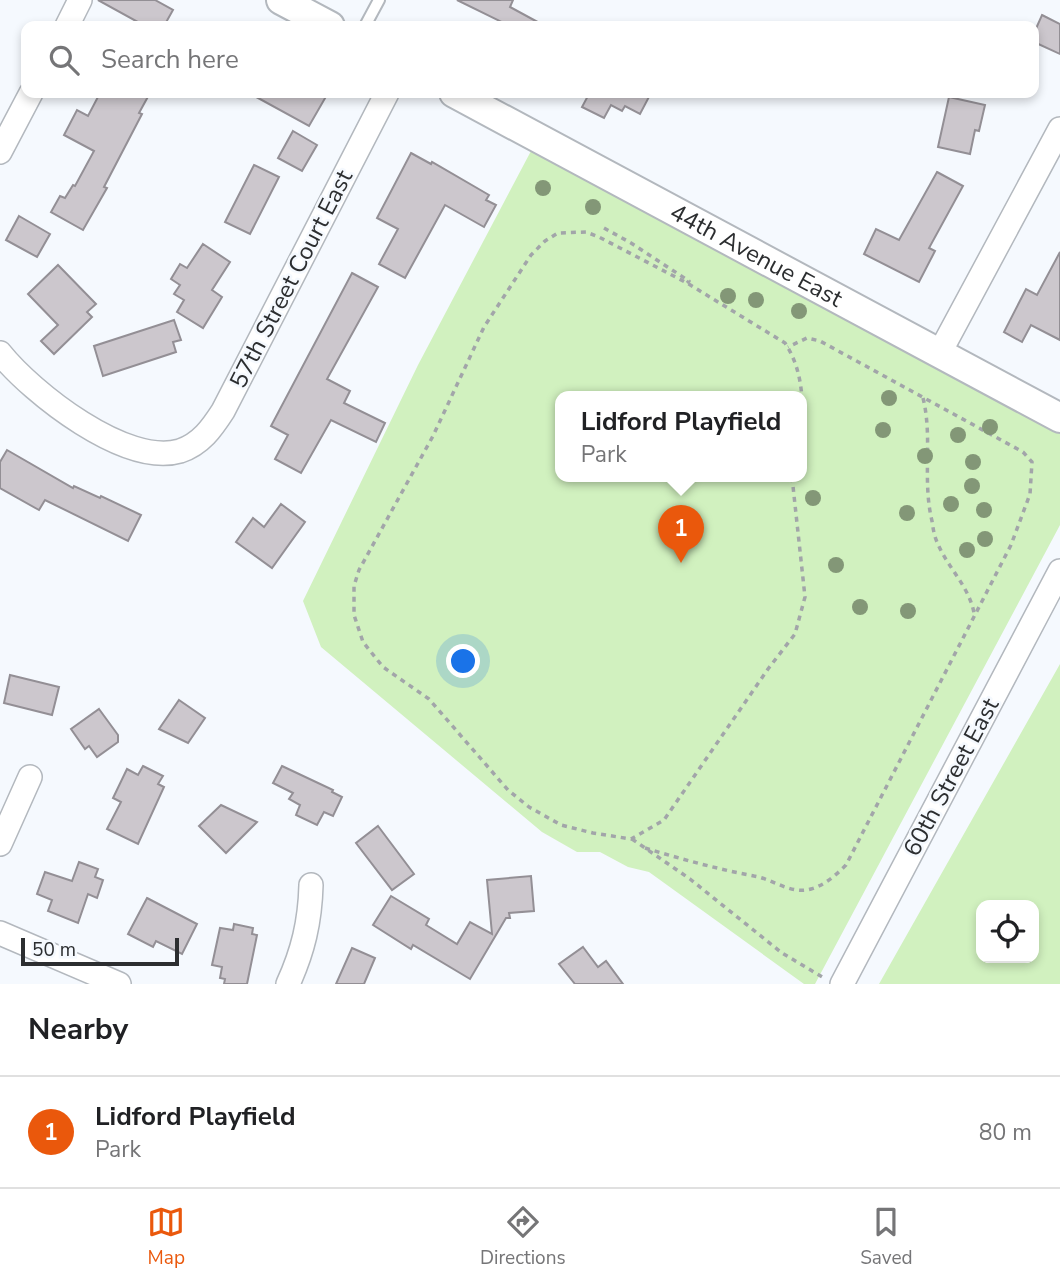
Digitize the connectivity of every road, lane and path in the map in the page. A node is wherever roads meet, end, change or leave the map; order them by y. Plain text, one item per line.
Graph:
1 (80, 0) edge
2 (281, 0) edge
3 (379, 0) edge
4 (70, 21) edge
5 (321, 21) edge
6 (368, 21) edge
7 (29, 98) edge
8 (384, 98) edge
9 (463, 98) edge
10 (1060, 129) edge
11 (0, 152) edge
12 (604, 228) dead end
13 (687, 284) junction
14 (788, 347) junction
15 (0, 354) edge
16 (939, 354) junction
17 (801, 391) edge
18 (923, 398) junction
19 (1060, 418) edge
20 (793, 482) edge
21 (1060, 571) edge
22 (975, 615) junction
23 (30, 777) dead end
24 (631, 839) junction
25 (0, 844) edge
26 (645, 848) junction
27 (311, 885) dead end
28 (0, 933) edge
29 (118, 984) edge
30 (288, 984) edge
31 (835, 984) edge
32 (842, 984) edge

1 - 4 street
2 - 5 street
3 - 6 lane
7 - 11 street
8 - 15 street, 57th Street Court East
9 - 16 street, 44th Avenue East
10 - 16 street
12 - 13 path
13 - 14 path
13 - 24 path
14 - 17 path
14 - 18 path
16 - 19 street, 44th Avenue East
18 - 22 path
18 - 22 path
20 - 24 path
21 - 32 street, 60th Street East
22 - 26 path
23 - 25 street
24 - 26 path
26 - 31 path
27 - 30 street
28 - 29 street

